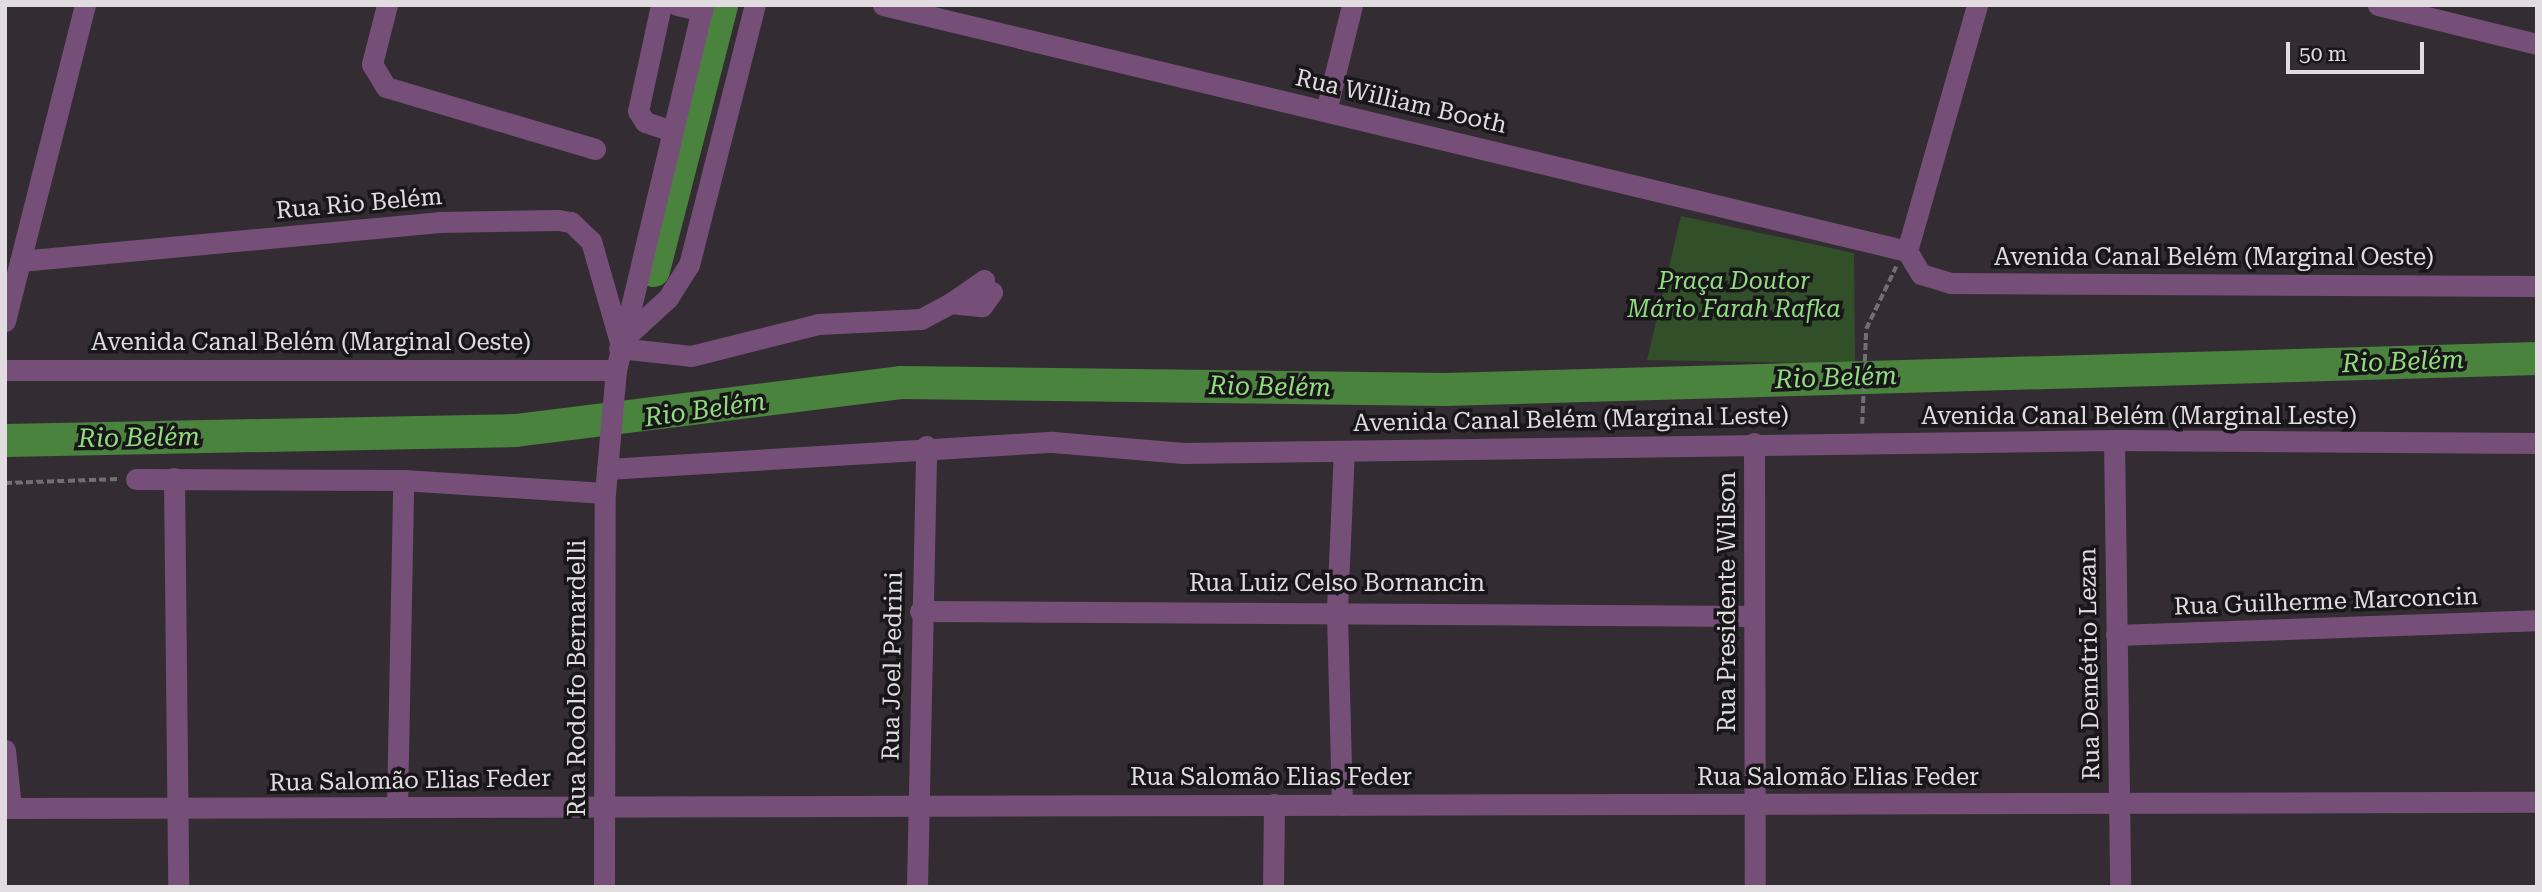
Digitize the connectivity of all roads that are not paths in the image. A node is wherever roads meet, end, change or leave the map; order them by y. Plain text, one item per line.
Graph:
1 (85, 5) edge
2 (387, 5) edge
3 (661, 5) edge
4 (677, 5) edge
5 (755, 5) edge
6 (883, 5) edge
7 (1352, 5) edge
8 (1978, 5) edge
9 (2378, 5) edge
10 (702, 8) edge
11 (2537, 44) edge
12 (1326, 111) junction
13 (671, 131) junction
14 (595, 149) dead end
15 (1907, 251) junction
16 (20, 261) junction
17 (2537, 286) edge
18 (951, 303) dead end
19 (5, 321) edge
20 (620, 345) junction
21 (5, 370) edge
22 (616, 370) junction
23 (2114, 440) junction
24 (1754, 443) junction
25 (2537, 443) edge
26 (926, 446) junction
27 (1344, 451) junction
28 (607, 469) junction
29 (136, 478) road end
30 (174, 478) junction
31 (403, 480) junction
32 (605, 493) junction
33 (1337, 609) junction
34 (920, 611) junction
35 (1755, 616) junction
36 (2537, 620) edge
37 (2116, 635) junction
38 (5, 750) edge
39 (2537, 802) edge
40 (604, 804) junction
41 (917, 804) junction
42 (1274, 804) junction
43 (1342, 804) junction
44 (1755, 805) junction
45 (2118, 805) junction
46 (397, 807) junction
47 (8, 808) edge
48 (178, 811) junction
49 (178, 887) edge
50 (604, 887) edge
51 (917, 887) edge
52 (1273, 887) edge
53 (1755, 887) edge
54 (2120, 887) edge

1 - 16 street
2 - 14 street
3 - 13 street
4 - 10 street
5 - 20 street
6 - 12 street, Rua William Booth
7 - 12 street
8 - 15 street
9 - 11 street
10 - 13 street, Rua Rodolfo Bernardelli
12 - 15 street, Rua William Booth
13 - 20 street, Rua Rodolfo Bernardelli
15 - 17 street, Avenida Canal Belém (Marginal Oeste)
16 - 19 street
16 - 20 street, Rua Rio Belém
18 - 20 street
20 - 22 street, Rua Rodolfo Bernardelli
21 - 22 street, Avenida Canal Belém (Marginal Oeste)
22 - 28 street, Rua Rodolfo Bernardelli
23 - 24 street, Avenida Canal Belém (Marginal Leste)
23 - 25 street, Avenida Canal Belém (Marginal Leste)
23 - 37 street, Rua Demétrio Lezan
24 - 27 street, Avenida Canal Belém (Marginal Leste)
24 - 35 street, Rua Presidente Wilson
26 - 27 street, Avenida Canal Belém (Marginal Leste)
26 - 28 street, Avenida Canal Belém (Marginal Leste)
26 - 34 street, Rua Joel Pedrini
27 - 33 street
28 - 32 street, Rua Rodolfo Bernardelli
29 - 30 street
30 - 31 street
30 - 48 street
31 - 32 street
31 - 46 street
32 - 40 street, Rua Rodolfo Bernardelli
33 - 34 street, Rua Luiz Celso Bornancin
33 - 35 street, Rua Luiz Celso Bornancin
33 - 43 street
34 - 41 street, Rua Joel Pedrini
35 - 44 street, Rua Presidente Wilson
36 - 37 street, Rua Guilherme Marconcin
37 - 45 street, Rua Demétrio Lezan
38 - 47 street
39 - 45 street, Rua Salomão Elias Feder
40 - 41 street, Rua Salomão Elias Feder
40 - 46 street, Rua Salomão Elias Feder
40 - 50 street, Rua Rodolfo Bernardelli
41 - 42 street, Rua Salomão Elias Feder
41 - 51 street, Rua Joel Pedrini
42 - 43 street, Rua Salomão Elias Feder
42 - 52 street
43 - 44 street, Rua Salomão Elias Feder
44 - 45 street, Rua Salomão Elias Feder
44 - 53 street, Rua Presidente Wilson
45 - 54 street, Rua Demétrio Lezan
46 - 48 street, Rua Salomão Elias Feder
47 - 48 street, Rua Salomão Elias Feder
48 - 49 street

